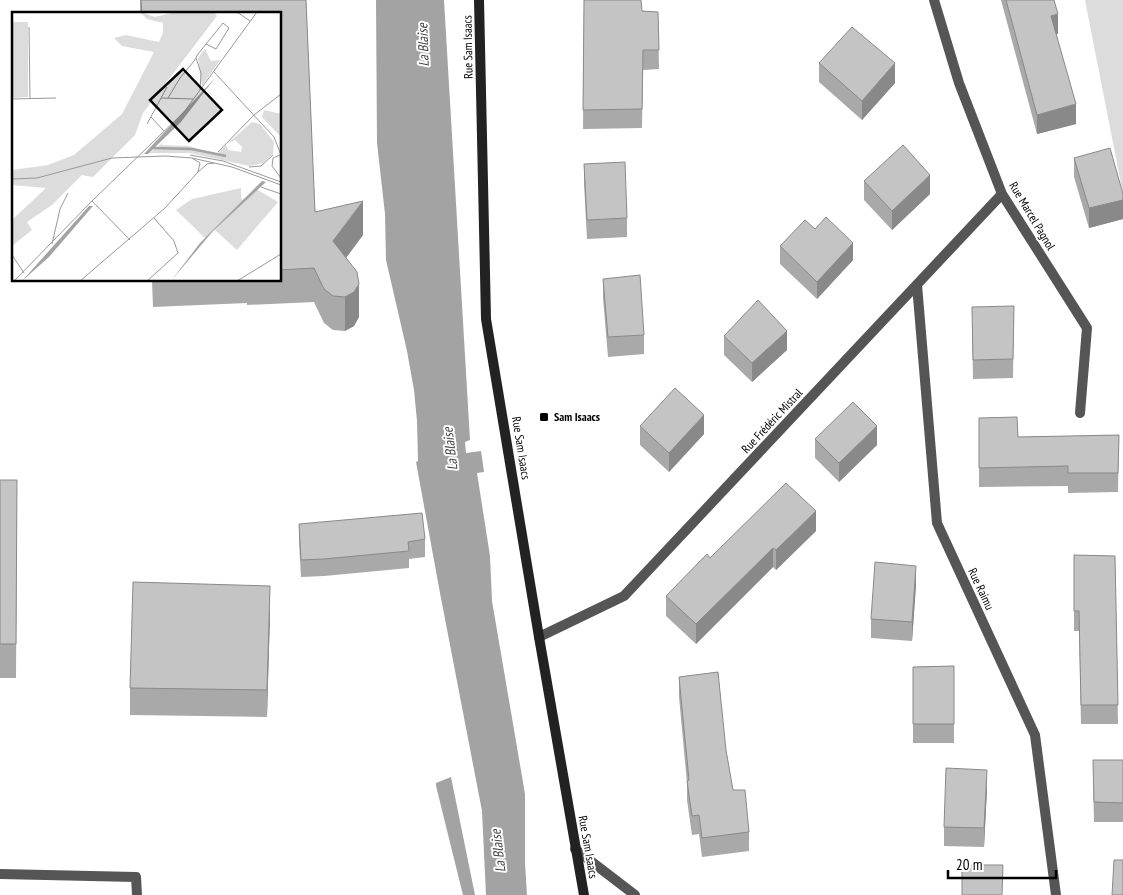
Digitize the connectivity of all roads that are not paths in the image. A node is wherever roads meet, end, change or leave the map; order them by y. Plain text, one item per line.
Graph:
1 (479, 0) edge
2 (934, 0) edge
3 (1002, 194) junction
4 (917, 285) junction
5 (1080, 412) dead end
6 (539, 637) junction
7 (576, 849) junction
8 (0, 874) edge
9 (138, 895) edge
10 (584, 895) edge
11 (635, 895) edge
12 (1056, 895) edge

1 - 6 main road, Rue Sam Isaacs
2 - 3 street, Rue Marcel Pagnol
3 - 4 street, Rue Frédéric Mistral
3 - 5 street, Rue Marcel Pagnol
4 - 6 street, Rue Frédéric Mistral
4 - 12 street, Rue Raimu
6 - 7 main road, Rue Sam Isaacs
7 - 10 main road, Rue Sam Isaacs
7 - 11 street
8 - 9 street

